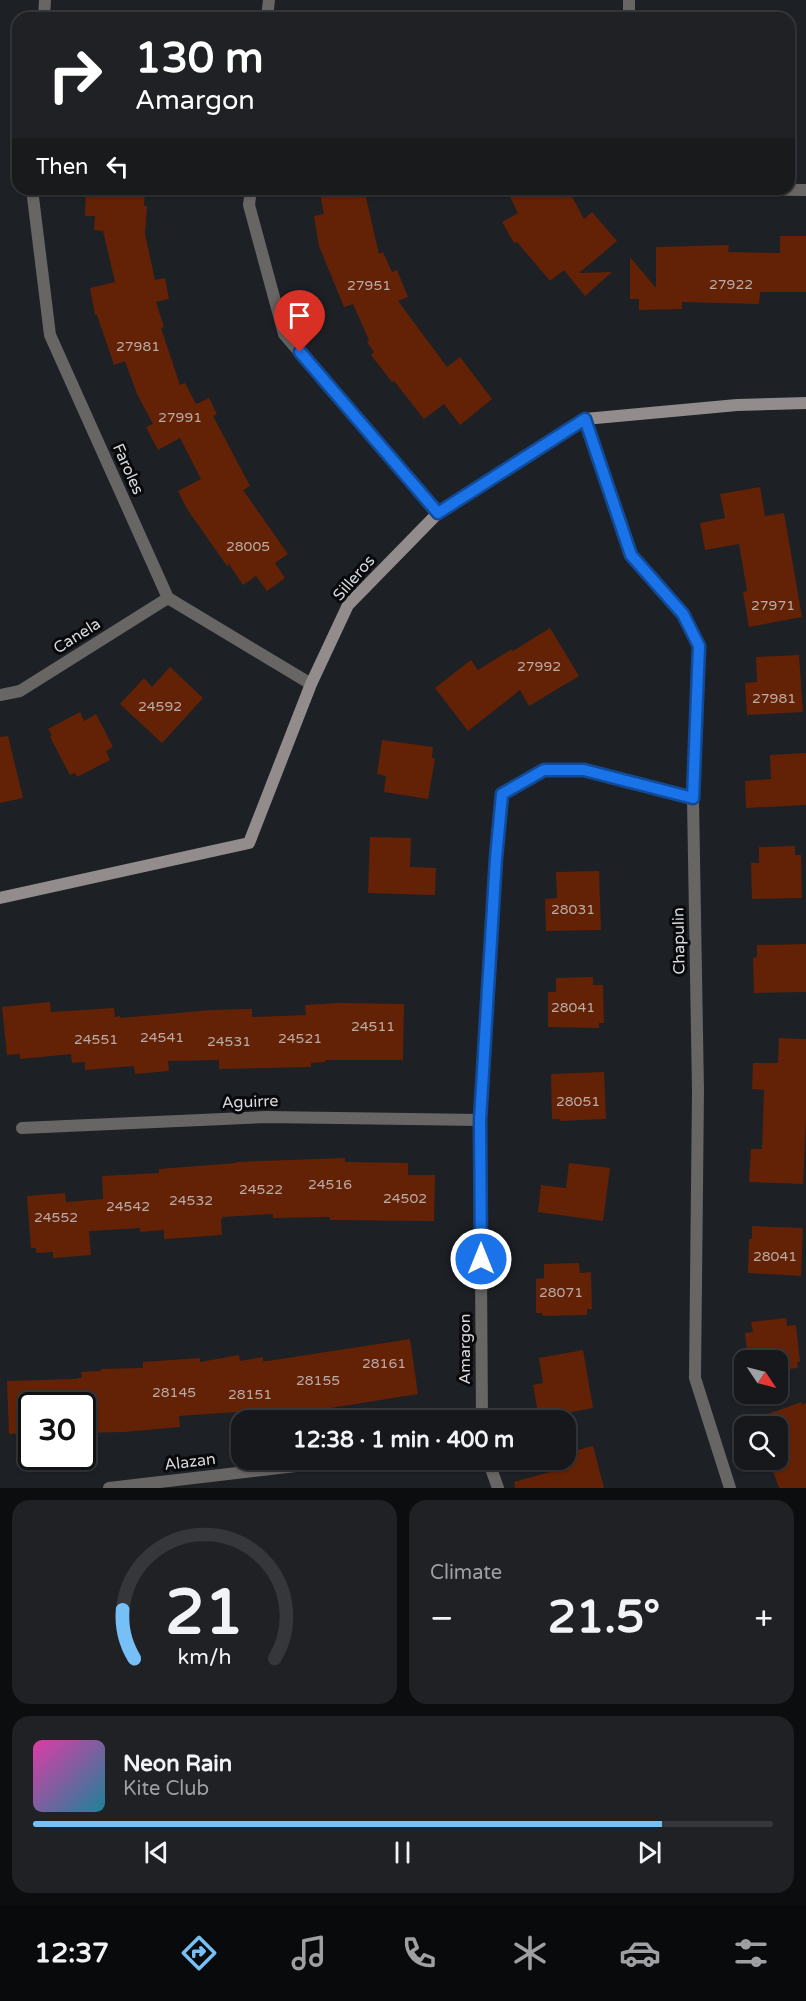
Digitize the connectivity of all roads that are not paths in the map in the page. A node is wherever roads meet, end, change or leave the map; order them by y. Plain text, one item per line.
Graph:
1 (33, 195) edge
2 (250, 195) edge
3 (806, 403) edge
4 (585, 419) junction
5 (438, 513) junction
6 (168, 598) junction
7 (311, 684) junction
8 (0, 695) edge
9 (693, 798) junction
10 (0, 898) edge
11 (480, 1120) junction
12 (22, 1128) dead end
13 (482, 1410) edge
14 (261, 1470) edge
15 (492, 1470) edge
16 (109, 1488) edge
17 (498, 1488) edge
18 (730, 1488) edge

1 - 6 street, Faroles
2 - 5 street
3 - 4 street, Silleros
4 - 5 street, Silleros
4 - 9 street, Chapulin
5 - 7 street, Silleros
6 - 7 street
6 - 8 street, Canela
7 - 10 street, Silleros
9 - 11 street, Amargon
9 - 18 street, Chapulin
11 - 12 street, Aguirre
11 - 13 street, Amargon
14 - 16 street, Alazan
15 - 17 street

